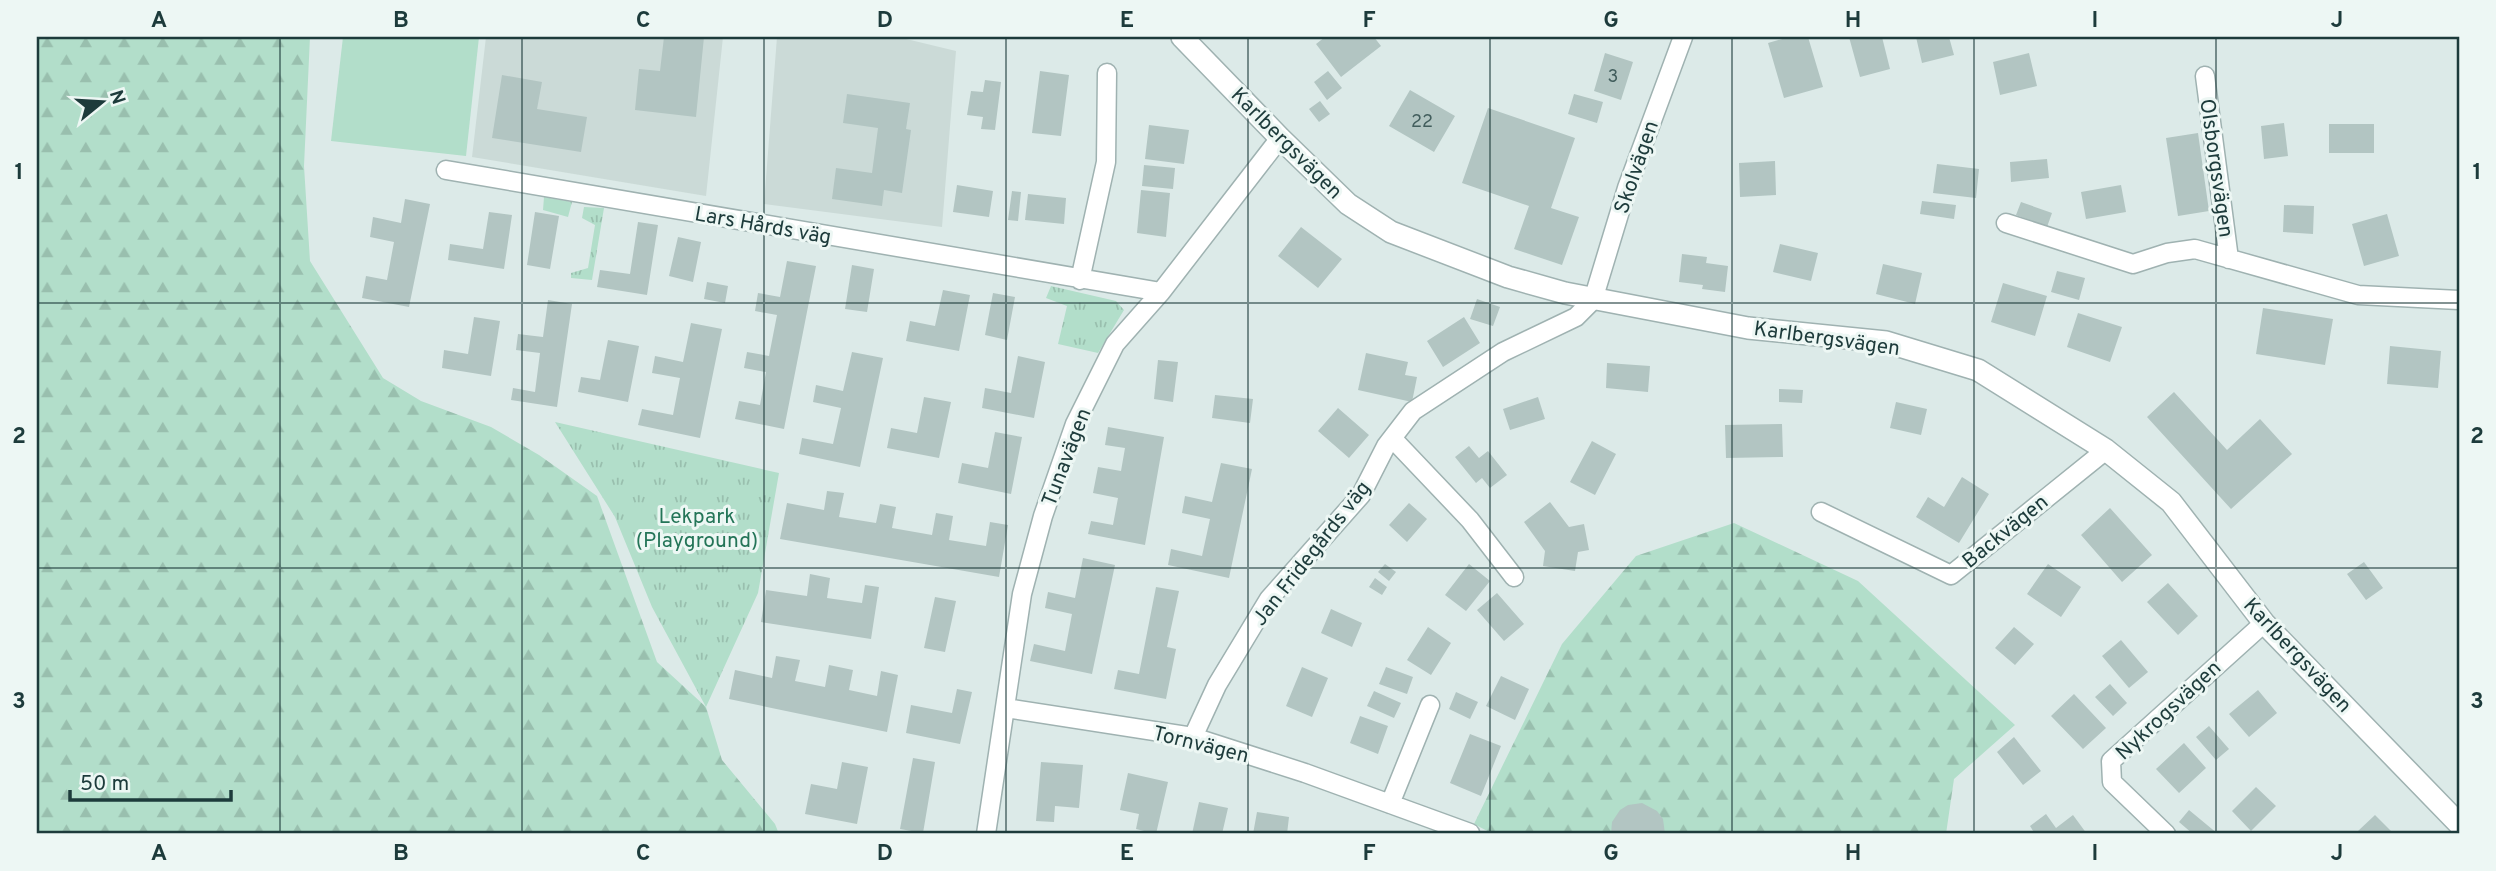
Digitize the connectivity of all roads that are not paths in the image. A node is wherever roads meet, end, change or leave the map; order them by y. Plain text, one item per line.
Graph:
1 (1182, 37) edge
2 (1683, 37) edge
3 (1107, 73) dead end
4 (2205, 76) dead end
5 (1280, 138) junction
6 (446, 170) dead end
7 (2006, 223) dead end
8 (2230, 259) junction
9 (1080, 280) junction
10 (1161, 292) junction
11 (1592, 300) junction
12 (2459, 300) edge
13 (1392, 438) junction
14 (2106, 450) junction
15 (1821, 512) dead end
16 (1514, 576) dead end
17 (2264, 623) junction
18 (1430, 705) dead end
19 (1006, 708) junction
20 (1193, 737) junction
21 (1390, 804) junction
22 (2459, 824) edge
23 (1470, 833) edge
24 (986, 834) edge
25 (2166, 834) edge

1 - 5 street, Karlbergsvägen
2 - 11 street, Skolvägen
3 - 9 street
4 - 8 street, Olsborgsvägen
5 - 10 street, Tunavägen
5 - 11 street, Karlbergsvägen
6 - 9 street, Lars Hårds väg
7 - 8 street, Olsborgsvägen
8 - 12 street, Olsborgsvägen
9 - 10 street, Lars Hårds väg
10 - 19 street, Tunavägen
11 - 13 street, Jan Fridegårds väg
11 - 14 street, Karlbergsvägen
13 - 16 street
13 - 20 street, Jan Fridegårds väg
14 - 15 street, Backvägen
14 - 17 street, Karlbergsvägen
17 - 22 street, Karlbergsvägen
17 - 25 street, Nykrogsvägen
18 - 21 street
19 - 20 street, Tornvägen
19 - 24 street, Tunavägen
20 - 21 street, Tornvägen
21 - 23 street, Tornvägen

